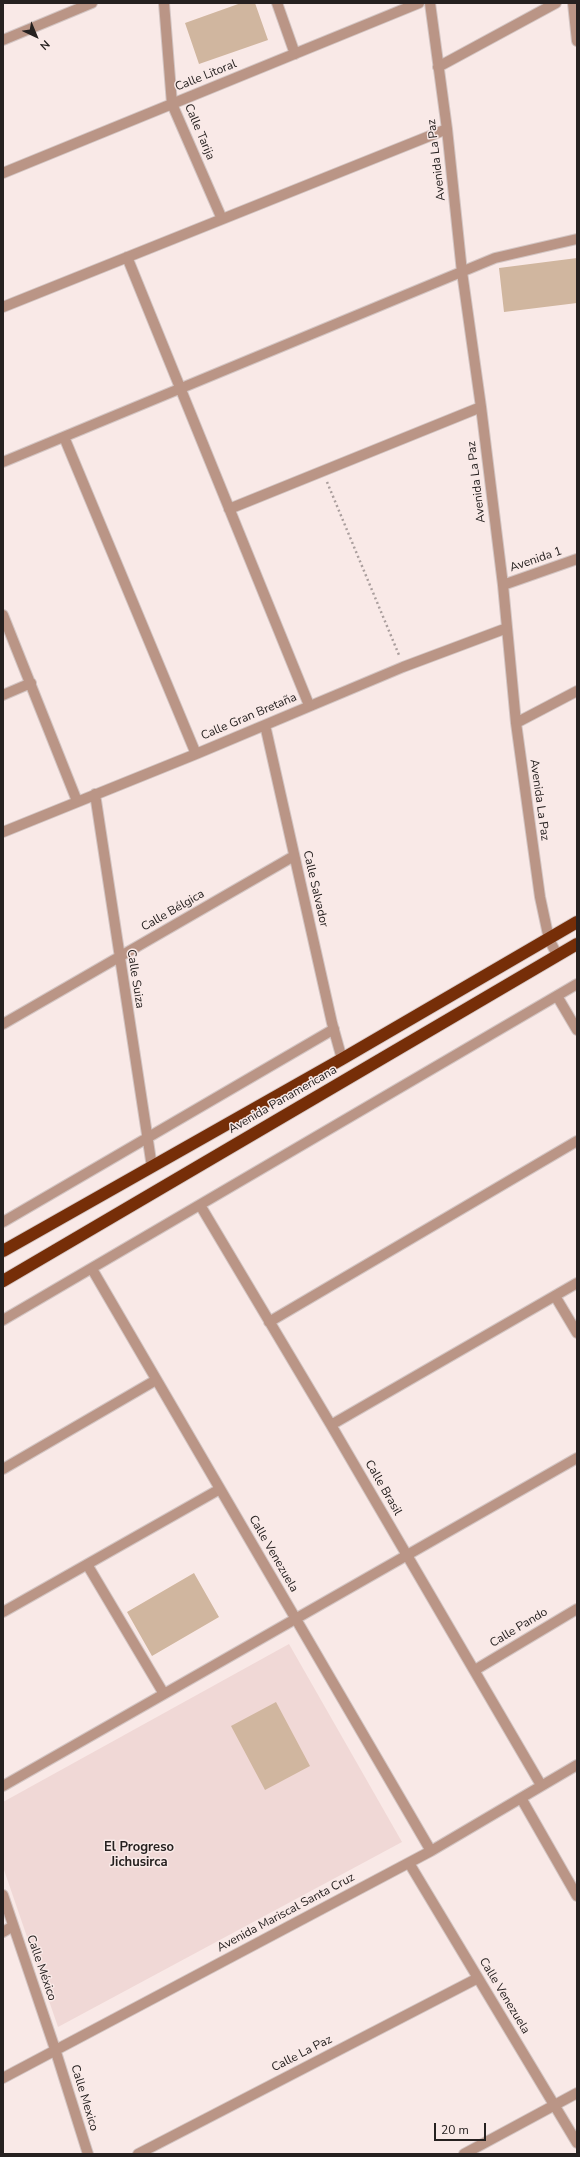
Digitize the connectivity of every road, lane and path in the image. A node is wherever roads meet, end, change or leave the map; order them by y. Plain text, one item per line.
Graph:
1 (92, 3) edge
2 (164, 3) edge
3 (276, 3) edge
4 (419, 3) edge
5 (430, 3) edge
6 (556, 3) edge
7 (572, 3) edge
8 (3, 40) edge
9 (577, 41) edge
10 (295, 54) junction
11 (438, 67) junction
12 (172, 104) junction
13 (447, 129) junction
14 (3, 173) edge
15 (222, 219) junction
16 (577, 240) edge
17 (127, 258) junction
18 (462, 272) junction
19 (3, 307) edge
20 (180, 389) junction
21 (481, 407) junction
22 (64, 437) junction
23 (3, 462) edge
24 (323, 472) junction
25 (229, 508) junction
26 (577, 559) edge
27 (503, 584) junction
28 (3, 615) edge
29 (507, 628) junction
30 (403, 667) junction
31 (31, 683) junction
32 (577, 691) edge
33 (3, 695) edge
34 (309, 706) junction
35 (516, 723) junction
36 (265, 725) junction
37 (196, 754) junction
38 (95, 794) junction
39 (78, 801) junction
40 (3, 832) edge
41 (294, 856) junction
42 (577, 922) edge
43 (549, 939) junction
44 (577, 944) edge
45 (557, 955) junction
46 (118, 957) junction
47 (577, 984) edge
48 (557, 996) junction
49 (3, 1024) edge
50 (334, 1030) junction
51 (577, 1030) edge
52 (342, 1059) junction
53 (147, 1138) junction
54 (577, 1140) edge
55 (152, 1167) junction
56 (200, 1205) junction
57 (3, 1222) edge
58 (3, 1251) edge
59 (92, 1269) junction
60 (3, 1281) edge
61 (577, 1283) edge
62 (555, 1296) junction
63 (3, 1320) edge
64 (269, 1322) junction
65 (577, 1333) edge
66 (156, 1380) junction
67 (331, 1425) junction
68 (577, 1458) edge
69 (3, 1469) edge
70 (220, 1489) junction
71 (408, 1556) junction
72 (88, 1566) junction
73 (577, 1609) edge
74 (3, 1612) edge
75 (296, 1621) junction
76 (475, 1670) junction
77 (164, 1694) junction
78 (577, 1765) edge
79 (541, 1785) junction
80 (3, 1786) edge
81 (521, 1798) junction
82 (431, 1851) junction
83 (409, 1863) junction
84 (3, 1895) edge
85 (577, 1896) edge
86 (13, 1926) junction
87 (3, 1932) edge
88 (478, 1978) junction
89 (55, 2049) junction
90 (3, 2078) edge
91 (577, 2093) edge
92 (555, 2106) junction
93 (577, 2143) edge
94 (88, 2154) edge
95 (138, 2154) edge
96 (464, 2154) edge

1 - 8 street
2 - 12 street, Calle Tarija
3 - 10 street
4 - 10 street, Calle Litoral
5 - 11 street, Avenida La Paz
6 - 11 street
7 - 9 street
10 - 12 street, Calle Litoral
11 - 13 street, Avenida La Paz
12 - 14 street, Calle Litoral
12 - 15 street, Calle Tarija
13 - 15 street
13 - 18 street, Avenida La Paz
15 - 17 street
16 - 18 street
17 - 19 street
17 - 20 street
18 - 20 street
18 - 21 street, Avenida La Paz
20 - 22 street
20 - 25 street
21 - 24 street
21 - 27 street, Avenida La Paz
22 - 23 street
22 - 37 street
24 - 25 street
24 - 30 path
25 - 34 street
26 - 27 street, Avenida 1
27 - 29 street, Avenida La Paz
28 - 31 street
29 - 30 street, Calle Gran Bretaña
29 - 35 street, Avenida La Paz
30 - 34 street, Calle Gran Bretaña
31 - 33 street
31 - 39 street
32 - 35 street
34 - 36 street, Calle Gran Bretaña
35 - 43 street, Avenida La Paz
36 - 37 street, Calle Gran Bretaña
36 - 41 street, Calle Salvador
37 - 38 street, Calle Gran Bretaña
38 - 39 street, Calle Gran Bretaña
38 - 46 street, Calle Suiza
39 - 40 street, Calle Gran Bretaña
41 - 46 street, Calle Bélgica
41 - 50 street, Calle Salvador
42 - 43 highway, Avenida Panamericana
43 - 45 street, Avenida La Paz
43 - 52 highway, Avenida Panamericana
44 - 45 highway, Avenida Panamericana
45 - 60 highway, Avenida Panamericana
46 - 49 street, Calle Bélgica
46 - 53 street, Calle Suiza
47 - 48 street
48 - 51 street
48 - 56 street
50 - 52 street, Calle Salvador
50 - 53 street
52 - 55 highway, Avenida Panamericana
53 - 55 street, Calle Suiza
53 - 57 street
54 - 64 street
55 - 58 highway, Avenida Panamericana
56 - 59 street
56 - 64 street, Calle Brasil
59 - 63 street
59 - 66 street, Calle Venezuela
61 - 62 street
62 - 65 street
62 - 67 street
64 - 67 street, Calle Brasil
66 - 69 street
66 - 70 street, Calle Venezuela
67 - 71 street, Calle Brasil
68 - 71 street
70 - 72 street
70 - 75 street, Calle Venezuela
71 - 75 street
71 - 76 street, Calle Brasil
72 - 74 street
72 - 77 street
73 - 76 street, Calle Pando
75 - 77 street
75 - 82 street, Calle Venezuela
76 - 79 street, Calle Brasil
77 - 80 street
78 - 79 street, Avenida Mariscal Santa Cruz
79 - 81 street, Avenida Mariscal Santa Cruz
81 - 82 street, Avenida Mariscal Santa Cruz
81 - 85 street
82 - 83 street, Avenida Mariscal Santa Cruz
83 - 88 street, Calle Venezuela
83 - 89 street, Avenida Mariscal Santa Cruz
84 - 86 street, Calle México
86 - 87 street
86 - 89 street, Calle México
88 - 92 street, Calle Venezuela
88 - 95 street, Calle La Paz
89 - 90 street, Avenida Mariscal Santa Cruz
89 - 94 street, Calle Mexico
91 - 92 street
92 - 93 street, Calle Venezuela
92 - 96 street

